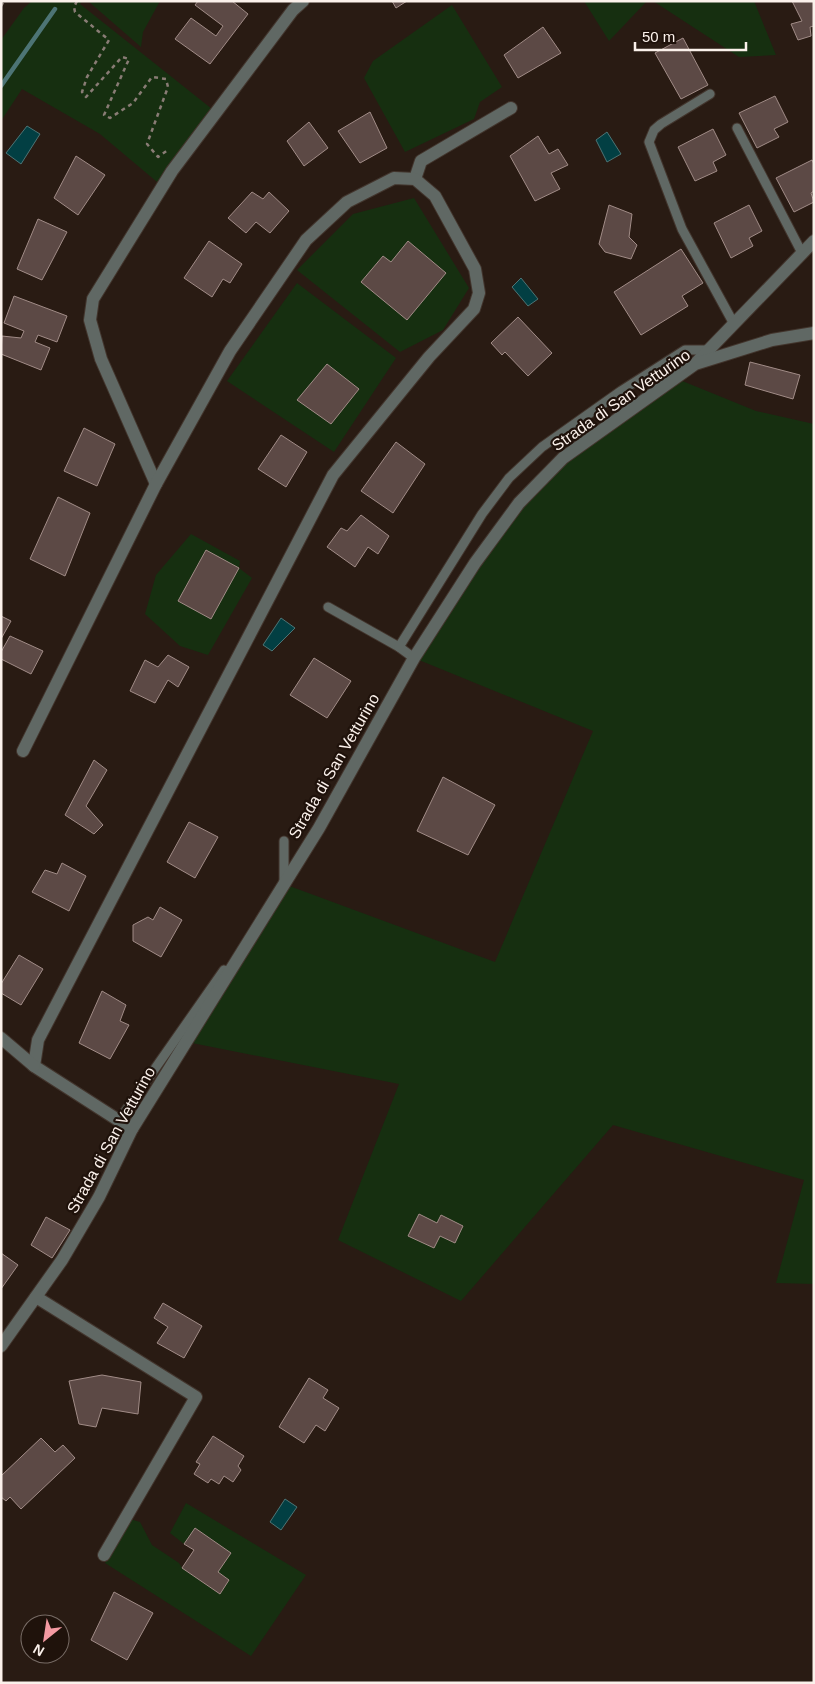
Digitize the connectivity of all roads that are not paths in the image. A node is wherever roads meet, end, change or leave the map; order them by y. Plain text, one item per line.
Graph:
1 (303, 1) edge
2 (710, 94) dead end
3 (511, 108) dead end
4 (737, 128) dead end
5 (415, 179) junction
6 (814, 241) edge
7 (802, 253) junction
8 (734, 324) junction
9 (814, 333) edge
10 (708, 350) junction
11 (695, 364) junction
12 (156, 484) junction
13 (328, 607) dead end
14 (399, 647) junction
15 (414, 658) junction
16 (23, 751) dead end
17 (284, 841) dead end
18 (284, 884) junction
19 (1, 1038) edge
20 (34, 1066) junction
21 (119, 1120) junction
22 (132, 1130) junction
23 (36, 1297) junction
24 (1, 1346) edge
25 (104, 1555) dead end

1 - 12 street
2 - 8 lane
3 - 5 street
4 - 7 lane
5 - 12 street
5 - 20 street
6 - 7 street
7 - 8 street
8 - 10 street
9 - 11 street, Strada di San Vetturino
10 - 11 street
10 - 14 lane
11 - 15 street, Strada di San Vetturino
12 - 16 street
13 - 14 lane
14 - 15 lane
15 - 18 street, Strada di San Vetturino
17 - 18 lane
18 - 21 lane
18 - 22 street, Strada di San Vetturino
19 - 20 street
20 - 21 street
21 - 22 street
22 - 23 street, Strada di San Vetturino
23 - 24 street, Strada di San Vetturino
23 - 25 street

